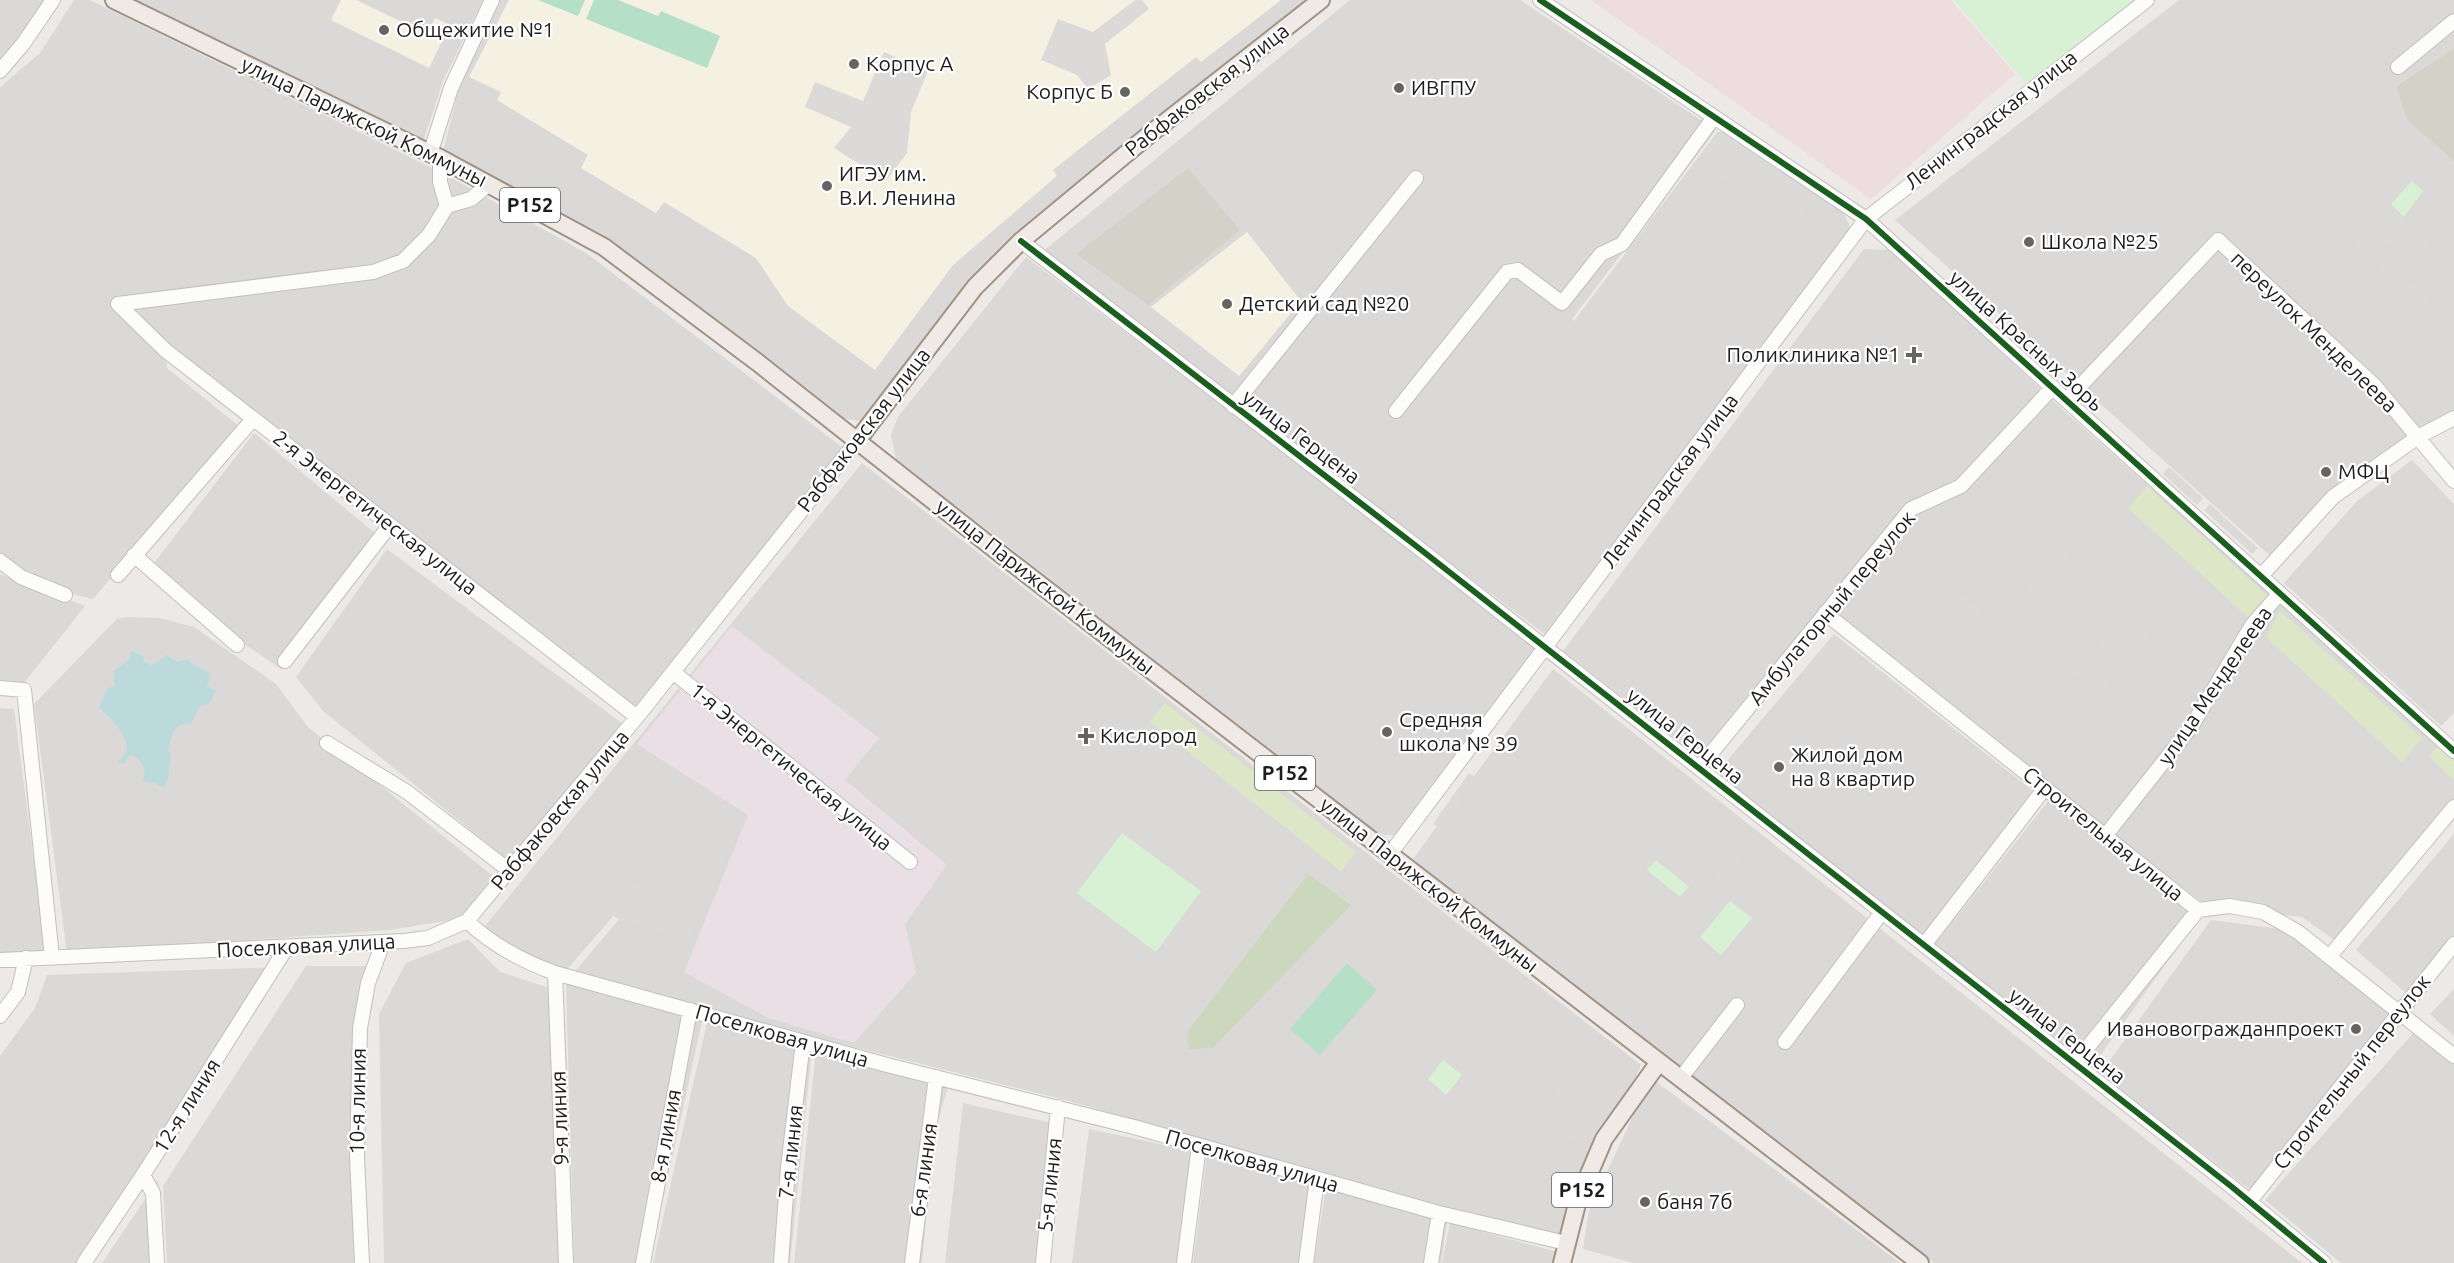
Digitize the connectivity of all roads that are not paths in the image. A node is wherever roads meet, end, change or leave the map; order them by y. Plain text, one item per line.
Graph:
1 (53, 0) edge
2 (114, 0) edge
3 (492, 0) edge
4 (1321, 0) edge
5 (1540, 0) edge
6 (2147, 0) edge
7 (2454, 21) edge
8 (2397, 67) dead end
9 (0, 71) edge
10 (1714, 117) junction
11 (435, 156) junction
12 (1416, 178) dead end
13 (489, 184) junction
14 (447, 206) junction
15 (1866, 219) junction
16 (1021, 241) junction
17 (2053, 387) junction
18 (2067, 400) junction
19 (1233, 406) junction
20 (1396, 411) dead end
21 (2454, 418) edge
22 (253, 419) junction
23 (2418, 437) junction
24 (857, 441) junction
25 (2454, 481) edge
26 (390, 525) junction
27 (134, 555) junction
28 (0, 561) edge
29 (118, 575) dead end
30 (2261, 576) junction
31 (2280, 592) junction
32 (65, 595) dead end
33 (1825, 613) junction
34 (237, 645) dead end
35 (1545, 647) junction
36 (285, 661) dead end
37 (673, 672) junction
38 (0, 688) edge
39 (637, 717) junction
40 (327, 743) dead end
41 (2454, 752) edge
42 (1699, 768) junction
43 (2045, 788) junction
44 (2454, 807) edge
45 (2105, 836) junction
46 (1390, 854) junction
47 (910, 862) dead end
48 (510, 871) junction
49 (2198, 910) junction
50 (1882, 912) junction
51 (466, 921) junction
52 (383, 943) junction
53 (2454, 944) edge
54 (1924, 945) junction
55 (287, 947) junction
56 (2330, 956) junction
57 (52, 957) junction
58 (26, 958) junction
59 (0, 960) edge
60 (555, 973) junction
61 (1737, 1005) dead end
62 (690, 1010) junction
63 (2399, 1012) junction
64 (0, 1016) edge
65 (803, 1042) junction
66 (1785, 1042) dead end
67 (2454, 1056) edge
68 (1659, 1062) junction
69 (2075, 1063) junction
70 (936, 1077) junction
71 (1680, 1078) junction
72 (1058, 1107) junction
73 (1199, 1146) junction
74 (143, 1175) junction
75 (1317, 1179) junction
76 (2250, 1201) junction
77 (1439, 1213) junction
78 (1566, 1243) junction
79 (84, 1263) edge
80 (157, 1263) edge
81 (362, 1263) edge
82 (566, 1263) edge
83 (643, 1263) edge
84 (780, 1263) edge
85 (912, 1263) edge
86 (1043, 1263) edge
87 (1184, 1263) edge
88 (1306, 1263) edge
89 (1431, 1263) edge
90 (1562, 1263) edge
91 (1920, 1263) edge
92 (2324, 1263) edge

1 - 9 street
2 - 11 main road, улица Парижской Коммуны / Р152
3 - 11 street
4 - 16 main road, Рабфаковская улица
5 - 10 street, улица Красных Зорь
6 - 15 street, Ленинградская улица
7 - 8 street
10 - 15 street, улица Красных Зорь
10 - 20 street
11 - 13 main road, улица Парижской Коммуны / Р152
11 - 14 street
12 - 19 street
13 - 14 street
13 - 24 main road, улица Парижской Коммуны / Р152
14 - 22 street, 2-я Энергетическая улица
15 - 17 street, улица Красных Зорь
15 - 35 street, Ленинградская улица
16 - 19 street, улица Герцена
16 - 24 main road, Рабфаковская улица
17 - 18 street, улица Красных Зорь
17 - 33 street, Амбулаторный переулок
18 - 23 street, переулок Менделеева
18 - 30 street, улица Красных Зорь
19 - 35 street, улица Герцена
21 - 23 street, улица Менделеева
22 - 26 street, 2-я Энергетическая улица
22 - 27 street
23 - 25 street, переулок Менделеева
23 - 30 street, улица Менделеева
24 - 37 street, Рабфаковская улица
24 - 46 main road, улица Парижской Коммуны / Р152
26 - 36 street
26 - 39 street, 2-я Энергетическая улица
27 - 29 street
27 - 34 street
28 - 32 street
30 - 31 street, улица Красных Зорь
31 - 41 street, улица Красных Зорь
31 - 45 street, улица Менделеева
33 - 42 street, Амбулаторный переулок
33 - 43 street, Строительная улица
35 - 42 street, улица Герцена
35 - 46 street, Ленинградская улица
37 - 39 street, Рабфаковская улица
37 - 47 street, 1-я Энергетическая улица
38 - 57 street
39 - 48 street, Рабфаковская улица
40 - 48 street
42 - 50 street, улица Герцена
43 - 45 street, Строительная улица
43 - 54 street
44 - 56 street
45 - 49 street, Строительная улица
46 - 68 main road, улица Парижской Коммуны / Р152
48 - 51 street, Рабфаковская улица
49 - 56 street, Строительная улица
49 - 69 street
50 - 54 street, улица Герцена
50 - 66 street
51 - 52 street, Поселковая улица
51 - 60 street, Поселковая улица
52 - 55 street, Поселковая улица
52 - 81 street, 10-я линия
53 - 63 street, Строительный переулок
54 - 69 street, улица Герцена
55 - 57 street, Поселковая улица
55 - 74 street, 12-я линия
56 - 63 street, Строительная улица
57 - 58 street, Поселковая улица
58 - 59 street, Поселковая улица
58 - 64 street
60 - 62 street, Поселковая улица
60 - 82 street, 9-я линия
61 - 71 street
62 - 65 street, Поселковая улица
62 - 83 street, 8-я линия
63 - 67 street, Строительная улица
63 - 76 street, Строительный переулок
65 - 70 street, Поселковая улица
65 - 84 street, 7-я линия
68 - 71 main road, улица Парижской Коммуны
68 - 78 main road, Р152
69 - 76 street, улица Герцена
70 - 72 street, Поселковая улица
70 - 85 street, 6-я линия
71 - 91 main road, улица Парижской Коммуны
72 - 73 street, Поселковая улица
72 - 86 street, 5-я линия
73 - 75 street, Поселковая улица
73 - 87 street
74 - 79 street, 12-я линия
74 - 80 street
75 - 77 street, Поселковая улица
75 - 88 street
76 - 92 street, улица Герцена
77 - 78 street, Поселковая улица
77 - 89 street
78 - 90 main road, Р152

